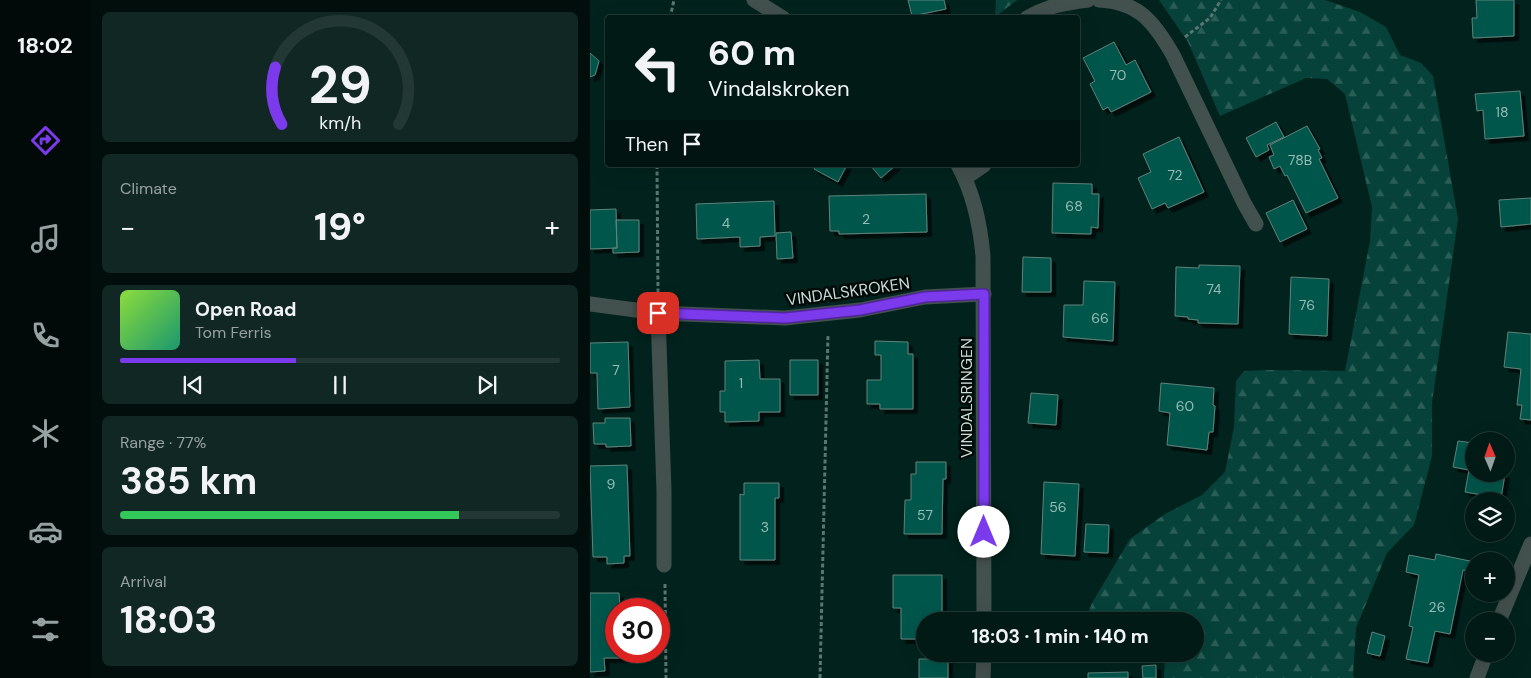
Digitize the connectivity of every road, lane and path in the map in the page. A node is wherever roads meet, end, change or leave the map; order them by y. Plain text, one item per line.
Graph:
1 (674, 0) edge
2 (754, 0) edge
3 (1088, 0) edge
4 (1099, 0) edge
5 (1221, 0) edge
6 (671, 15) edge
7 (778, 15) edge
8 (1031, 15) edge
9 (1170, 49) junction
10 (657, 167) edge
11 (976, 167) edge
12 (961, 171) edge
13 (1256, 224) dead end
14 (984, 294) junction
15 (590, 304) edge
16 (658, 313) junction
17 (829, 314) junction
18 (1531, 544) edge
19 (664, 565) joint
20 (984, 612) edge
21 (1504, 612) edge
22 (984, 662) edge
23 (1483, 662) edge
24 (666, 678) edge
25 (820, 678) edge
26 (983, 678) edge
27 (1476, 678) edge

1 - 6 path
2 - 7 street
3 - 8 street
4 - 9 street
5 - 9 path
9 - 13 street
10 - 16 path
11 - 12 street, VINDALSRINGEN
12 - 14 street, VINDALSRINGEN
14 - 17 street, VINDALSKROKEN
14 - 20 street, VINDALSRINGEN
15 - 16 street, VINDALSKROKEN
16 - 17 street, VINDALSKROKEN
16 - 19 street
17 - 25 path
18 - 21 street
19 - 24 path
22 - 26 street
23 - 27 street

